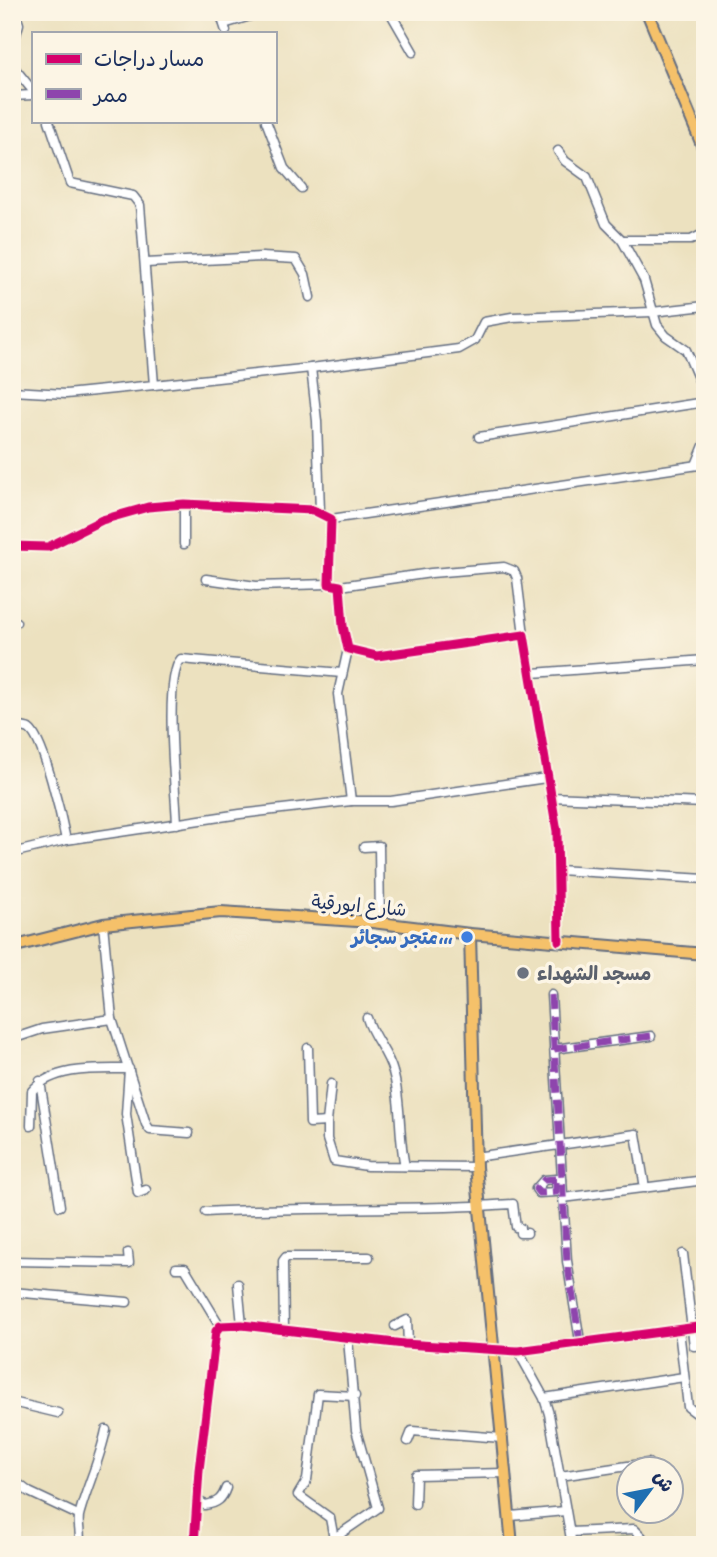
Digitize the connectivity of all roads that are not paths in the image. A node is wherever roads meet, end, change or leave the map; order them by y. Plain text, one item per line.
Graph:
1 (15, 12) edge
2 (220, 12) edge
3 (263, 12) edge
4 (390, 12) edge
5 (647, 12) edge
6 (225, 30) edge
7 (12, 49) edge
8 (413, 52) dead end
9 (12, 65) edge
10 (32, 92) edge
11 (32, 93) edge
12 (12, 96) edge
13 (49, 122) edge
14 (267, 122) edge
15 (558, 151) dead end
16 (705, 152) edge
17 (301, 188) dead end
18 (705, 233) edge
19 (622, 240) junction
20 (146, 263) junction
21 (310, 297) dead end
22 (705, 306) edge
23 (652, 313) junction
24 (311, 368) junction
25 (154, 385) junction
26 (12, 391) edge
27 (705, 394) edge
28 (705, 402) edge
29 (479, 437) dead end
30 (705, 443) edge
31 (700, 465) edge
32 (184, 504) junction
33 (320, 512) junction
34 (331, 519) junction
35 (184, 544) dead end
36 (12, 546) edge
37 (206, 579) dead end
38 (330, 584) junction
39 (340, 586) junction
40 (524, 635) junction
41 (348, 649) junction
42 (705, 660) edge
43 (342, 673) junction
44 (533, 673) junction
45 (12, 726) edge
46 (546, 778) junction
47 (550, 797) junction
48 (351, 801) junction
49 (705, 803) edge
50 (177, 824) junction
51 (66, 840) junction
52 (364, 847) dead end
53 (12, 853) edge
54 (558, 870) junction
55 (705, 879) edge
56 (380, 923) junction
57 (103, 924) junction
58 (470, 934) junction
59 (559, 941) junction
60 (12, 947) edge
61 (705, 954) edge
62 (551, 996) dead end
63 (367, 1018) dead end
64 (112, 1019) junction
65 (651, 1036) dead end
66 (12, 1039) edge
67 (308, 1048) dead end
68 (554, 1049) junction
69 (129, 1069) junction
70 (40, 1081) junction
71 (331, 1084) dead end
72 (327, 1122) junction
73 (31, 1126) dead end
74 (189, 1133) dead end
75 (561, 1146) junction
76 (475, 1162) junction
77 (405, 1166) junction
78 (705, 1180) edge
79 (645, 1188) junction
80 (146, 1190) dead end
81 (563, 1198) junction
82 (60, 1206) dead end
83 (479, 1207) junction
84 (206, 1212) dead end
85 (527, 1234) dead end
86 (128, 1253) dead end
87 (683, 1254) dead end
88 (369, 1257) dead end
89 (12, 1261) edge
90 (176, 1268) dead end
91 (238, 1284) dead end
92 (12, 1292) edge
93 (127, 1302) dead end
94 (242, 1325) junction
95 (220, 1326) junction
96 (396, 1326) dead end
97 (705, 1326) edge
98 (692, 1328) junction
99 (679, 1330) junction
100 (284, 1331) junction
101 (348, 1339) junction
102 (580, 1341) junction
103 (408, 1344) junction
104 (705, 1345) edge
105 (492, 1350) junction
106 (518, 1351) junction
107 (684, 1377) junction
108 (355, 1396) junction
109 (544, 1398) junction
110 (12, 1402) edge
111 (705, 1412) edge
112 (58, 1413) dead end
113 (106, 1430) dead end
114 (502, 1438) junction
115 (408, 1441) dead end
116 (616, 1468) edge
117 (506, 1473) junction
118 (559, 1476) junction
119 (12, 1479) edge
120 (226, 1488) dead end
121 (197, 1500) junction
122 (415, 1504) dead end
123 (565, 1511) junction
124 (78, 1515) junction
125 (511, 1516) junction
126 (571, 1532) junction
127 (334, 1539) junction
128 (79, 1545) edge
129 (194, 1545) edge
130 (324, 1545) edge
131 (512, 1545) edge
132 (572, 1545) edge
133 (642, 1545) edge

1 - 7 street
2 - 6 street
3 - 6 street
4 - 8 street
5 - 16 main road
9 - 10 street
11 - 12 street
13 - 20 street
14 - 17 street
15 - 19 street
18 - 19 street
19 - 23 street
20 - 21 street
20 - 25 street
22 - 23 street
23 - 24 street
23 - 27 street
24 - 25 street
24 - 33 street
25 - 26 street
28 - 29 street
30 - 31 street
31 - 34 street
32 - 33 street
32 - 35 street
32 - 36 street
33 - 34 street
34 - 38 street
37 - 38 street
38 - 39 street
39 - 40 street
39 - 41 street
40 - 41 street
40 - 44 street
41 - 43 street
42 - 44 street
43 - 48 street
43 - 50 street
44 - 46 street
45 - 51 street
46 - 47 street
46 - 48 street
47 - 49 street
47 - 54 street
48 - 50 street
50 - 51 street
51 - 53 street
52 - 56 street
54 - 55 street
54 - 59 street
56 - 57 main road, شارع ابورقية
56 - 58 main road, شارع ابورقية
57 - 60 main road, شارع ابورقية
57 - 64 street
58 - 59 main road, شارع ابورقية
58 - 76 main road
59 - 61 main road, شارع ابورقية
62 - 68 street
63 - 77 street
64 - 66 street
64 - 69 street
65 - 68 street
67 - 72 street
68 - 75 street
69 - 70 street
69 - 74 street
69 - 80 street
70 - 73 street
70 - 82 street
71 - 72 street
72 - 77 street
75 - 76 street
75 - 79 street
75 - 81 street
76 - 77 street
76 - 83 main road
78 - 79 street
79 - 81 street
81 - 102 street
83 - 84 street
83 - 85 street
83 - 105 main road
86 - 89 street
87 - 98 street
88 - 100 street
90 - 95 street
91 - 94 street
92 - 93 street
94 - 95 street
94 - 100 street
95 - 121 street
96 - 103 street
97 - 98 street
98 - 99 street
98 - 104 street
99 - 102 street
99 - 107 street
100 - 101 street
101 - 103 street
101 - 108 street
102 - 106 street
103 - 105 street
105 - 106 street
105 - 114 main road
106 - 109 street
107 - 109 street
107 - 111 street
108 - 127 street
108 - 127 street
109 - 118 street
110 - 112 street
113 - 124 street
114 - 115 street
114 - 117 main road
116 - 118 street
117 - 122 street
117 - 125 main road
118 - 123 street
119 - 124 street
120 - 121 street
121 - 129 street
123 - 125 street
123 - 126 street
124 - 128 street
125 - 131 main road
126 - 132 street
126 - 133 street
127 - 130 street

